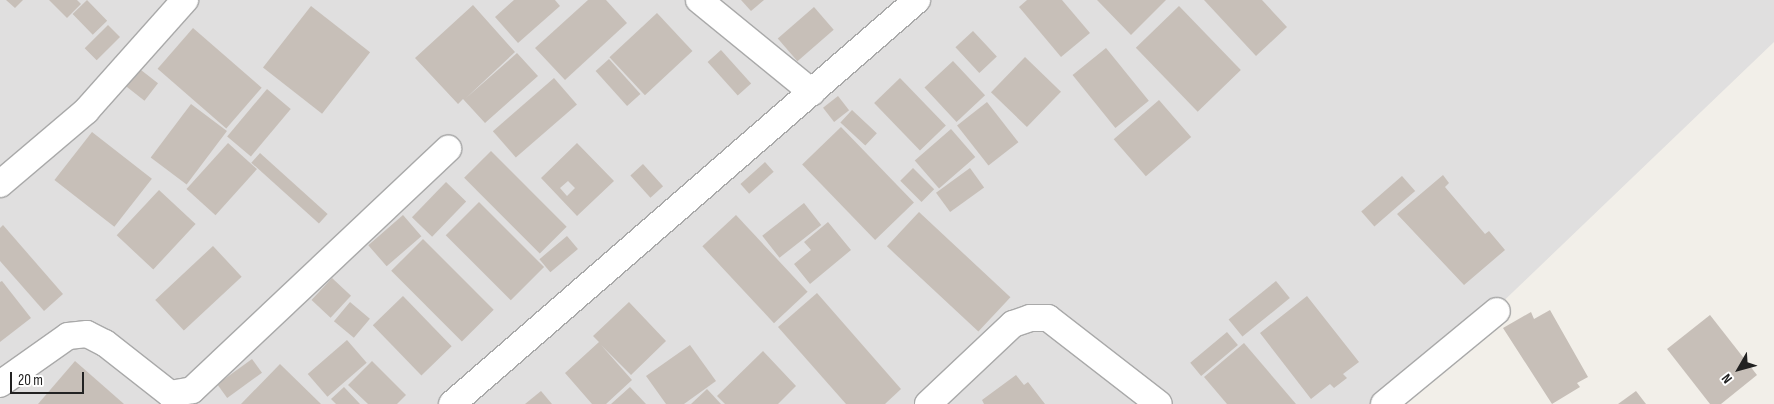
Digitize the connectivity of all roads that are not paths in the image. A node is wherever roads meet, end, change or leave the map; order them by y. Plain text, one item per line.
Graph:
1 (185, 0) edge
2 (699, 0) edge
3 (916, 0) edge
4 (812, 92) junction
5 (448, 149) dead end
6 (0, 184) edge
7 (1497, 311) dead end
8 (0, 384) edge
9 (452, 404) edge
10 (928, 404) edge
11 (1159, 404) edge
12 (1384, 404) edge

1 - 6 street
2 - 4 street
3 - 4 street
4 - 9 street
5 - 8 street
7 - 12 street
10 - 11 street

